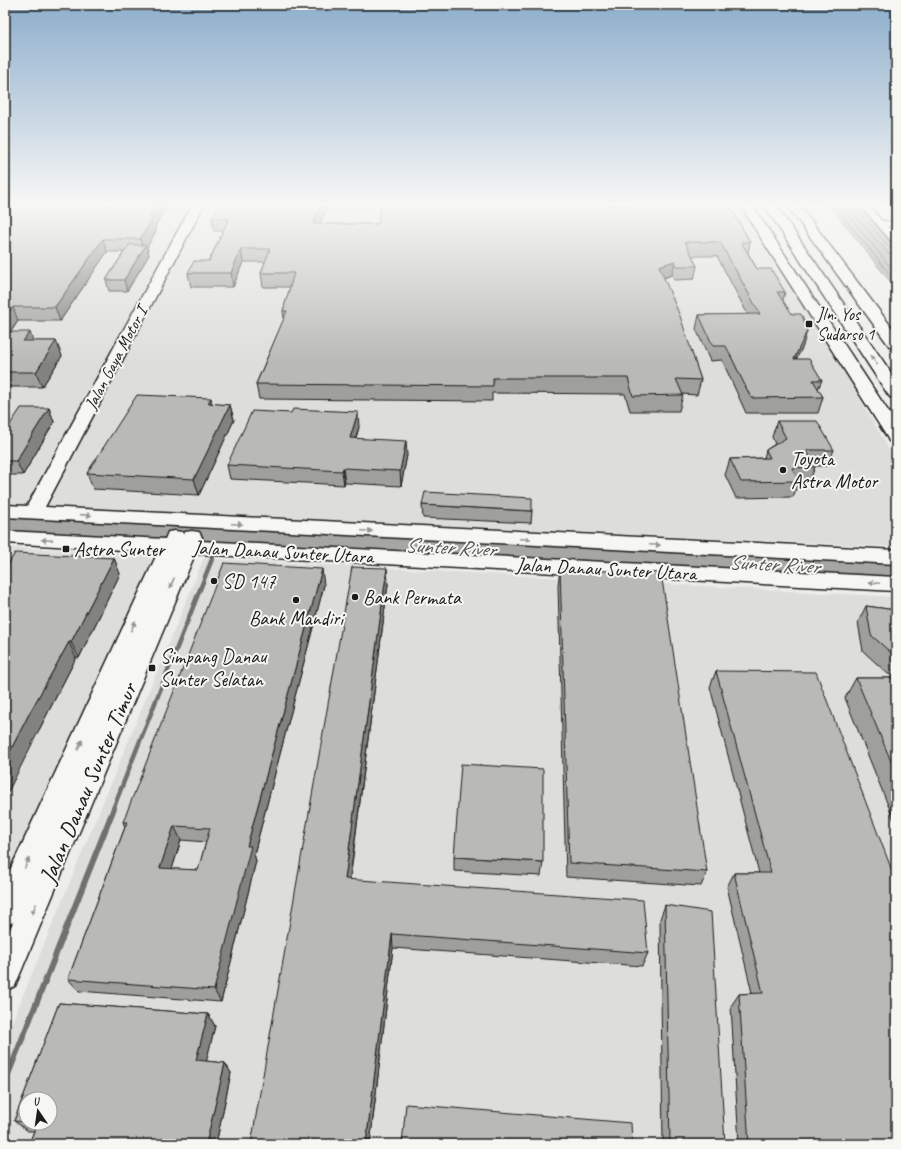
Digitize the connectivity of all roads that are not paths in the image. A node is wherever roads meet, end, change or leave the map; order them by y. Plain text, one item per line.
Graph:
1 (169, 259) edge
2 (782, 259) edge
3 (789, 259) edge
4 (806, 259) edge
5 (822, 259) edge
6 (833, 259) edge
7 (847, 259) edge
8 (896, 322) edge
9 (896, 344) edge
10 (892, 359) dead end
11 (896, 393) edge
12 (896, 432) edge
13 (5, 510) edge
14 (33, 512) junction
15 (185, 534) junction
16 (5, 537) edge
17 (896, 557) edge
18 (896, 584) edge
19 (5, 912) edge
20 (5, 976) edge

1 - 14 main road, Jalan Gaya Motor I
2 - 12 highway
3 - 12 highway
11 -> 4 highway
5 - 10 highway
6 - 9 highway
7 - 8 highway
13 - 14 main road, Jalan Danau Sunter Utara
14 -> 15 main road, Jalan Danau Sunter Utara
15 -> 16 main road, Jalan Danau Sunter Utara
15 -> 17 main road, Jalan Danau Sunter Utara
18 -> 15 main road, Jalan Danau Sunter Utara
19 -> 15 main road, Jalan Danau Sunter Timur
15 -> 20 main road, Jalan Danau Sunter Timur

